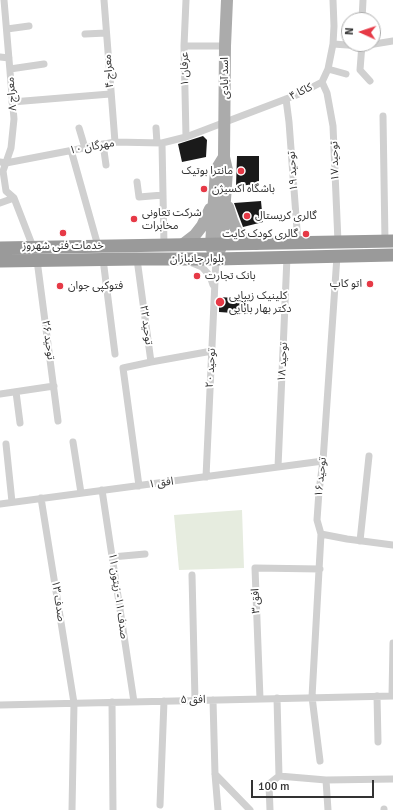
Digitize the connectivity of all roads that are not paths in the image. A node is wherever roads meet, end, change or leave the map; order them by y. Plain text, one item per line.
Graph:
1 (4, 0) edge
2 (104, 0) edge
3 (186, 0) edge
4 (227, 0) edge
5 (333, 0) edge
6 (363, 0) edge
7 (362, 12) edge
8 (29, 26) dead end
9 (7, 29) junction
10 (106, 33) junction
11 (85, 34) dead end
12 (393, 41) edge
13 (381, 43) edge
14 (333, 44) junction
15 (341, 44) edge
16 (184, 46) junction
17 (225, 46) junction
18 (361, 52) edge
19 (0, 57) edge
20 (9, 58) junction
21 (44, 64) dead end
22 (10, 69) junction
23 (328, 69) junction
24 (346, 74) dead end
25 (322, 82) junction
26 (370, 82) dead end
27 (110, 94) junction
28 (286, 99) junction
29 (12, 102) junction
30 (383, 116) dead end
31 (224, 123) junction
32 (79, 128) dead end
33 (156, 128) dead end
34 (186, 137) junction
35 (115, 142) junction
36 (160, 143) junction
37 (103, 144) junction
38 (85, 148) junction
39 (71, 150) junction
40 (3, 162) edge
41 (106, 165) dead end
42 (137, 182) dead end
43 (163, 195) junction
44 (14, 198) junction
45 (220, 199) junction
46 (0, 204) edge
47 (389, 241) edge
48 (338, 242) junction
49 (298, 243) junction
50 (256, 244) junction
51 (164, 245) junction
52 (182, 245) junction
53 (216, 245) junction
54 (98, 246) junction
55 (33, 247) junction
56 (0, 248) edge
57 (393, 255) edge
58 (337, 256) junction
59 (287, 257) junction
60 (103, 259) junction
61 (137, 259) junction
62 (183, 259) junction
63 (216, 259) junction
64 (37, 260) junction
65 (0, 261) edge
66 (214, 290) junction
67 (212, 351) junction
68 (115, 354) dead end
69 (151, 362) junction
70 (54, 386) junction
71 (16, 392) junction
72 (0, 394) edge
73 (58, 421) dead end
74 (20, 423) dead end
75 (73, 442) dead end
76 (6, 444) dead end
77 (369, 456) dead end
78 (323, 462) junction
79 (278, 467) junction
80 (206, 477) junction
81 (138, 486) junction
82 (102, 490) junction
83 (81, 493) junction
84 (41, 498) junction
85 (12, 502) junction
86 (0, 504) edge
87 (322, 534) junction
88 (360, 541) junction
89 (393, 545) edge
90 (145, 554) dead end
91 (112, 557) junction
92 (320, 569) junction
93 (192, 575) dead end
94 (393, 643) edge
95 (377, 696) junction
96 (392, 696) edge
97 (312, 697) junction
98 (277, 698) junction
99 (260, 699) junction
100 (195, 700) junction
101 (213, 700) junction
102 (164, 701) junction
103 (112, 702) junction
104 (134, 702) junction
105 (74, 703) junction
106 (0, 705) edge
107 (378, 742) dead end
108 (320, 761) dead end
109 (215, 774) junction
110 (279, 776) junction
111 (393, 779) edge
112 (326, 780) junction
113 (160, 805) dead end
114 (72, 810) edge
115 (113, 810) edge
116 (218, 810) edge
117 (250, 810) edge
118 (270, 810) edge
119 (328, 810) edge

1 - 9 street, معراج ۸
2 - 10 street, معراج ۴
3 - 16 street, عرفان ۱
4 - 17 main road, اسد آبادی
5 - 14 street, کاکا ۴
6 - 7 street
8 - 9 street
9 - 20 street, معراج ۸
10 - 11 street
10 - 27 street, معراج ۴
12 - 13 street
14 - 15 street
14 - 23 street, کاکا ۴
16 - 17 street
16 - 34 street, عرفان ۱
17 - 31 main road, اسد آبادی
18 - 26 street
19 - 20 street
20 - 22 street, معراج ۸
21 - 22 street
22 - 29 street, معراج ۸
23 - 24 street
23 - 25 street, کاکا ۴
25 - 28 street, کاکا ۴
25 - 48 street, توحید ۱۷
27 - 29 street
27 - 35 street, معراج ۴
28 - 31 street, کاکا ۴
28 - 49 street, توحید ۱۹
29 - 40 street, معراج ۸
30 - 47 street
31 - 34 street, مهرگان ۱۰
31 - 45 main road, اسد آبادی
32 - 38 street
33 - 36 street
34 - 36 street, مهرگان ۱۰
35 - 36 street, مهرگان ۱۰
35 - 37 street, مهرگان ۱۰
36 - 43 street
37 - 38 street, مهرگان ۱۰
37 - 41 street
38 - 39 street, مهرگان ۱۰
39 - 40 street, مهرگان ۱۰
39 - 54 street
40 - 44 street, معراج ۸
42 - 43 street
43 - 51 street
44 - 46 street
44 - 55 street, معراج ۸
45 - 50 main road
45 - 52 main road
45 - 53 main road, اسد آبادی
47 - 48 highway, بلوار جانبازان
48 - 49 highway, بلوار جانبازان
49 - 50 highway, بلوار جانبازان
50 - 53 highway, بلوار جانبازان
51 - 52 highway, بلوار جانبازان
51 - 54 highway, بلوار جانبازان
52 - 53 highway, بلوار جانبازان
53 - 63 main road, اسد آبادی
54 - 55 highway, بلوار جانبازان
55 - 56 highway, بلوار جانبازان
57 - 58 highway, بلوار جانبازان
58 - 59 highway, بلوار جانبازان
58 - 78 street, توحید ۱۶
59 - 63 highway, بلوار جانبازان
59 - 79 street, توحید ۱۸
60 - 61 highway, بلوار جانبازان
60 - 64 highway, بلوار جانبازان
60 - 68 street
61 - 62 highway, بلوار جانبازان
61 - 69 street, توحید ۲۲
62 - 63 highway, بلوار جانبازان
62 - 66 street
63 - 66 street, توحید ۲۰
64 - 65 highway, بلوار جانبازان
64 - 70 street, توحید ۲۶
66 - 67 street, توحید ۲۰
67 - 69 street
67 - 80 street, توحید ۲۰
69 - 81 street
70 - 71 street
70 - 73 street, توحید ۲۶
71 - 72 street
71 - 74 street
75 - 83 street
76 - 85 street
77 - 88 street
78 - 79 street, افق ۱
78 - 87 street, توحید ۱۶
79 - 80 street, افق ۱
80 - 81 street, افق ۱
81 - 82 street, افق ۱
82 - 83 street, افق ۱
82 - 91 street, صدف ۱۱- زیتون ۱۱
83 - 84 street, افق ۱
84 - 85 street, افق ۱
84 - 105 street, صدف ۱۳
85 - 86 street, افق ۱
87 - 88 street
87 - 92 street, توحید ۱۶
88 - 89 street
90 - 91 street
91 - 104 street, صدف ۱۱- زیتون ۱۱
92 - 97 street, توحید ۱۶
92 - 99 street, افق ۳
93 - 100 street
94 - 96 street
95 - 96 street, افق ۵
95 - 97 street, افق ۵
95 - 107 street
97 - 98 street, افق ۵
97 - 108 street, توحید ۱۶
98 - 99 street, افق ۵
98 - 110 street
99 - 101 street, افق ۵
100 - 101 street, افق ۵
100 - 102 street, افق ۵
101 - 109 street
102 - 104 street, افق ۵
102 - 113 street
103 - 104 street, افق ۵
103 - 105 street, افق ۵
103 - 115 street
105 - 106 street, افق ۵
105 - 114 street, صدف ۱۳
109 - 116 street
109 - 117 street
110 - 112 street
110 - 118 street
111 - 112 street
112 - 119 street

